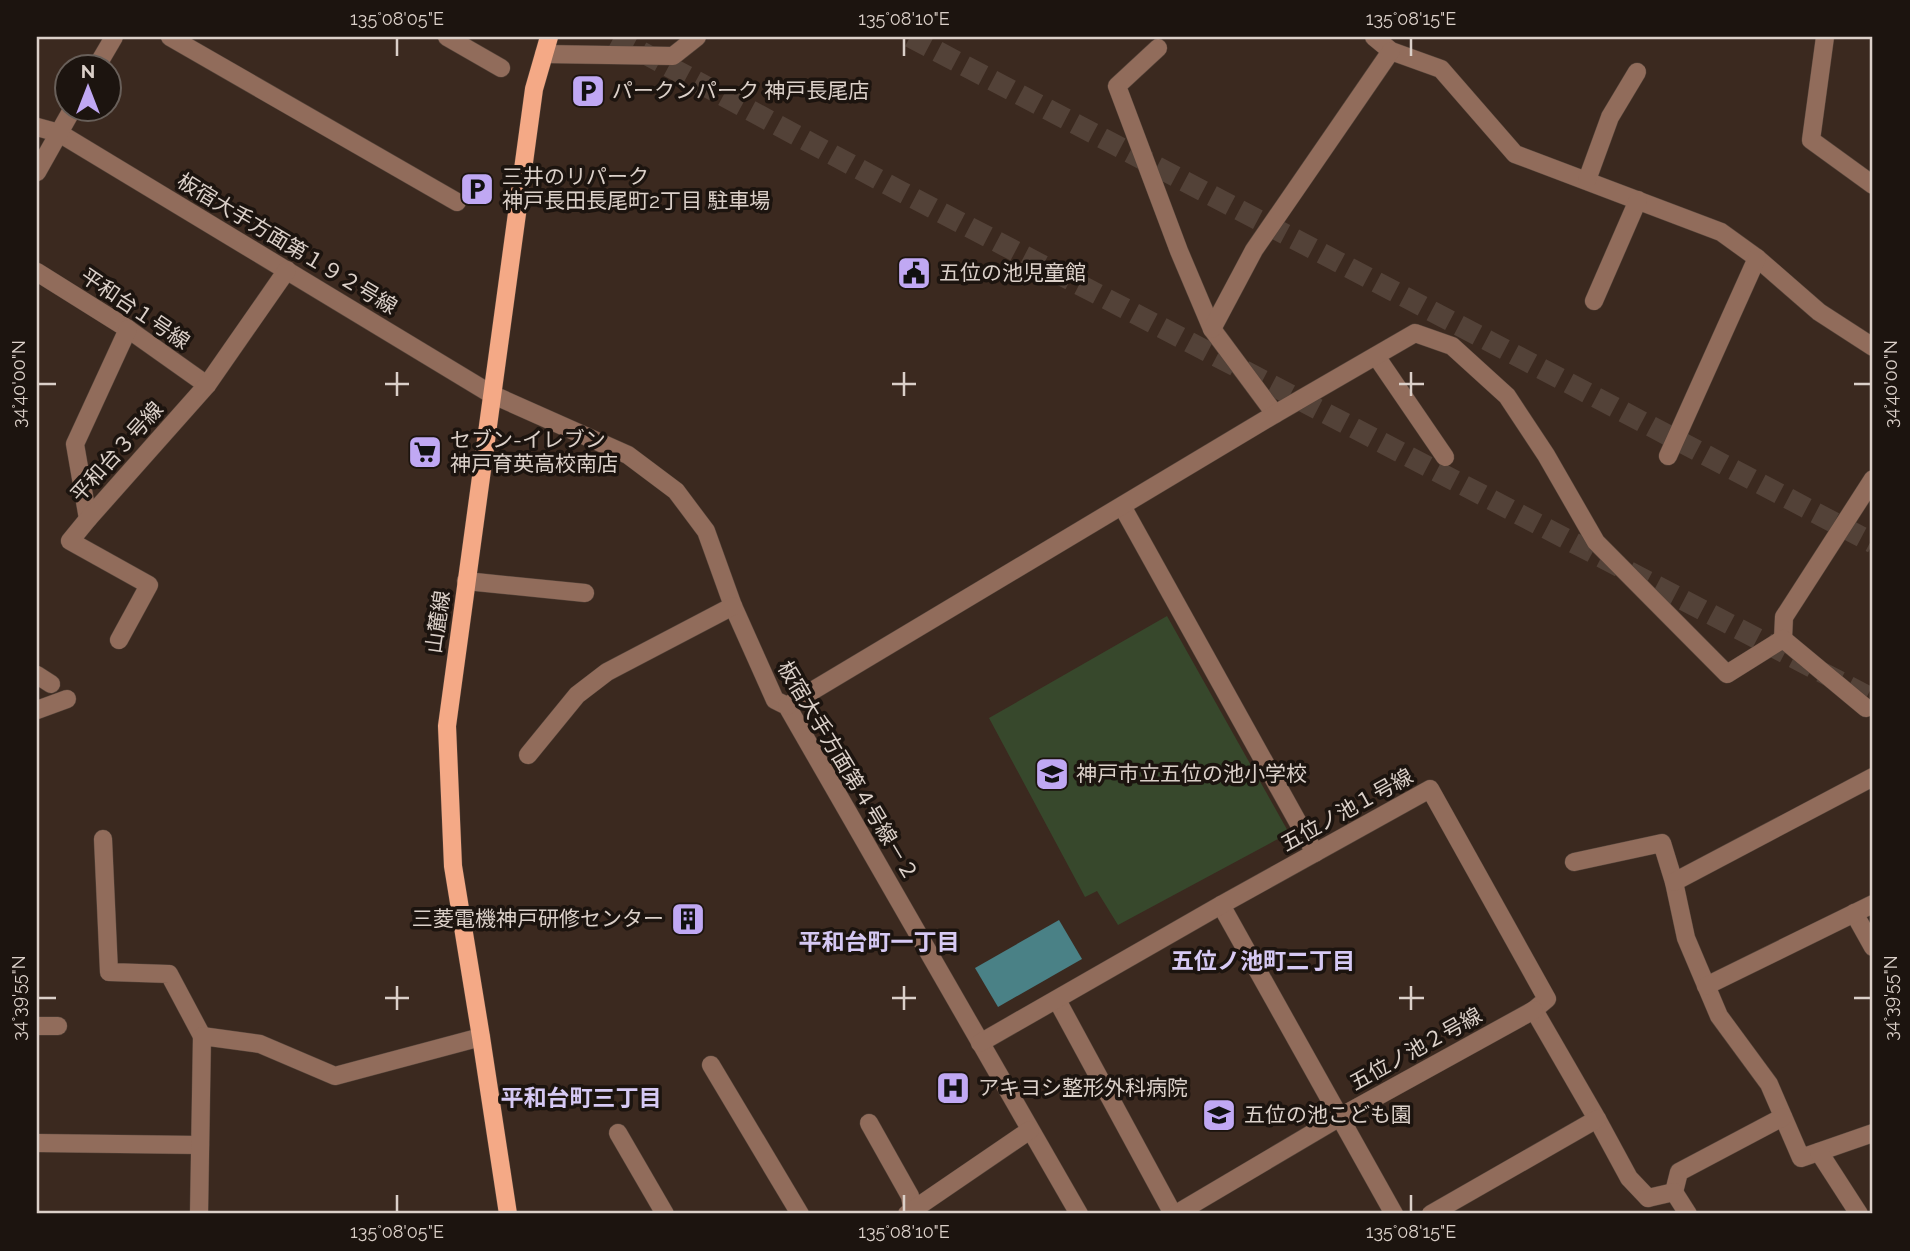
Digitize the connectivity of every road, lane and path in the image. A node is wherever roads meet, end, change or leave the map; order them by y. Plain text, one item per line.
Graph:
1 (170, 37) edge
2 (447, 37) edge
3 (697, 37) edge
4 (1374, 37) edge
5 (1825, 37) edge
6 (546, 45) edge
7 (1158, 48) dead end
8 (1391, 51) junction
9 (501, 68) dead end
10 (1637, 72) dead end
11 (65, 122) edge
12 (37, 127) edge
13 (59, 133) junction
14 (37, 172) edge
15 (1587, 180) junction
16 (1873, 185) edge
17 (1638, 200) junction
18 (457, 202) dead end
19 (1757, 258) junction
20 (286, 270) junction
21 (37, 272) edge
22 (1594, 301) dead end
23 (128, 329) junction
24 (1212, 329) junction
25 (1873, 347) edge
26 (1376, 356) junction
27 (207, 385) junction
28 (491, 394) junction
29 (1275, 414) junction
30 (1668, 456) dead end
31 (1445, 457) dead end
32 (1873, 479) edge
33 (1122, 506) junction
34 (88, 519) junction
35 (467, 581) junction
36 (585, 593) dead end
37 (733, 606) junction
38 (1783, 639) junction
39 (119, 640) dead end
40 (68, 699) dead end
41 (787, 706) junction
42 (1866, 708) dead end
43 (37, 710) edge
44 (528, 755) dead end
45 (1873, 778) edge
46 (103, 839) dead end
47 (1315, 853) junction
48 (1574, 862) dead end
49 (1674, 882) junction
50 (1873, 904) edge
51 (1222, 905) junction
52 (1854, 913) junction
53 (1873, 947) edge
54 (1706, 986) junction
55 (1057, 1000) junction
56 (1534, 1010) junction
57 (37, 1026) edge
58 (58, 1026) dead end
59 (202, 1036) junction
60 (481, 1037) junction
61 (981, 1043) junction
62 (711, 1065) dead end
63 (1340, 1117) junction
64 (1783, 1117) junction
65 (1597, 1119) junction
66 (869, 1123) dead end
67 (1030, 1130) junction
68 (618, 1133) dead end
69 (1873, 1133) edge
70 (37, 1143) edge
71 (200, 1145) junction
72 (1819, 1152) junction
73 (1674, 1192) junction
74 (1645, 1206) edge
75 (910, 1213) edge
76 (199, 1214) edge
77 (508, 1214) edge
78 (665, 1214) edge
79 (800, 1214) edge
80 (1079, 1214) edge
81 (1175, 1214) edge
82 (1394, 1214) edge
83 (1431, 1214) edge
84 (1688, 1214) edge
85 (1859, 1214) edge

1 - 18 street
2 - 9 street
3 - 6 street
4 - 8 street
5 - 16 street
6 - 28 main road, 山麓線
7 - 24 street
8 - 15 street
8 - 24 street
10 - 15 street
11 - 13 street
12 - 13 street, 板宿大手方面第１９２号線
13 - 14 street
13 - 20 street, 板宿大手方面第１９２号線
15 - 17 street
17 - 19 street
17 - 22 street
19 - 25 street
19 - 30 street
20 - 27 street, 平和台３号線
20 - 28 street, 板宿大手方面第１９２号線
21 - 23 street, 平和台１号線
23 - 27 street, 平和台１号線
23 - 34 street
24 - 29 street
26 - 29 street
26 - 31 street
26 - 38 street
27 - 34 street, 平和台３号線
28 - 35 main road, 山麓線
28 - 37 street, 板宿大手方面第４号線－２
29 - 33 street
32 - 38 street
33 - 41 street
33 - 47 street
34 - 39 street, 平和台３号線
35 - 36 street
35 - 60 main road, 山麓線
37 - 41 street, 板宿大手方面第４号線－２
37 - 44 street
38 - 42 street
40 - 43 street
41 - 61 street, 板宿大手方面第４号線－２
45 - 49 street
46 - 59 street
47 - 51 street, 五位ノ池１号線
47 - 56 street, 五位ノ池１号線
48 - 49 street
49 - 54 street
50 - 52 street
51 - 55 street, 五位ノ池１号線
51 - 63 street
52 - 53 street
52 - 54 street
54 - 64 street
55 - 61 street, 五位ノ池１号線
55 - 81 street
56 - 63 street, 五位ノ池２号線
56 - 65 street
57 - 58 street
59 - 60 street
59 - 71 street
60 - 77 main road, 山麓線
61 - 67 street, 板宿大手方面第４号線－２
62 - 79 street
63 - 81 street, 五位ノ池２号線
63 - 82 street
64 - 72 street
64 - 73 street
65 - 74 street
65 - 83 street
66 - 75 street
67 - 75 street
67 - 80 street, 板宿大手方面第４号線－２
68 - 78 street
69 - 72 street
70 - 71 street
71 - 76 street
72 - 85 street
73 - 74 street
73 - 84 street

